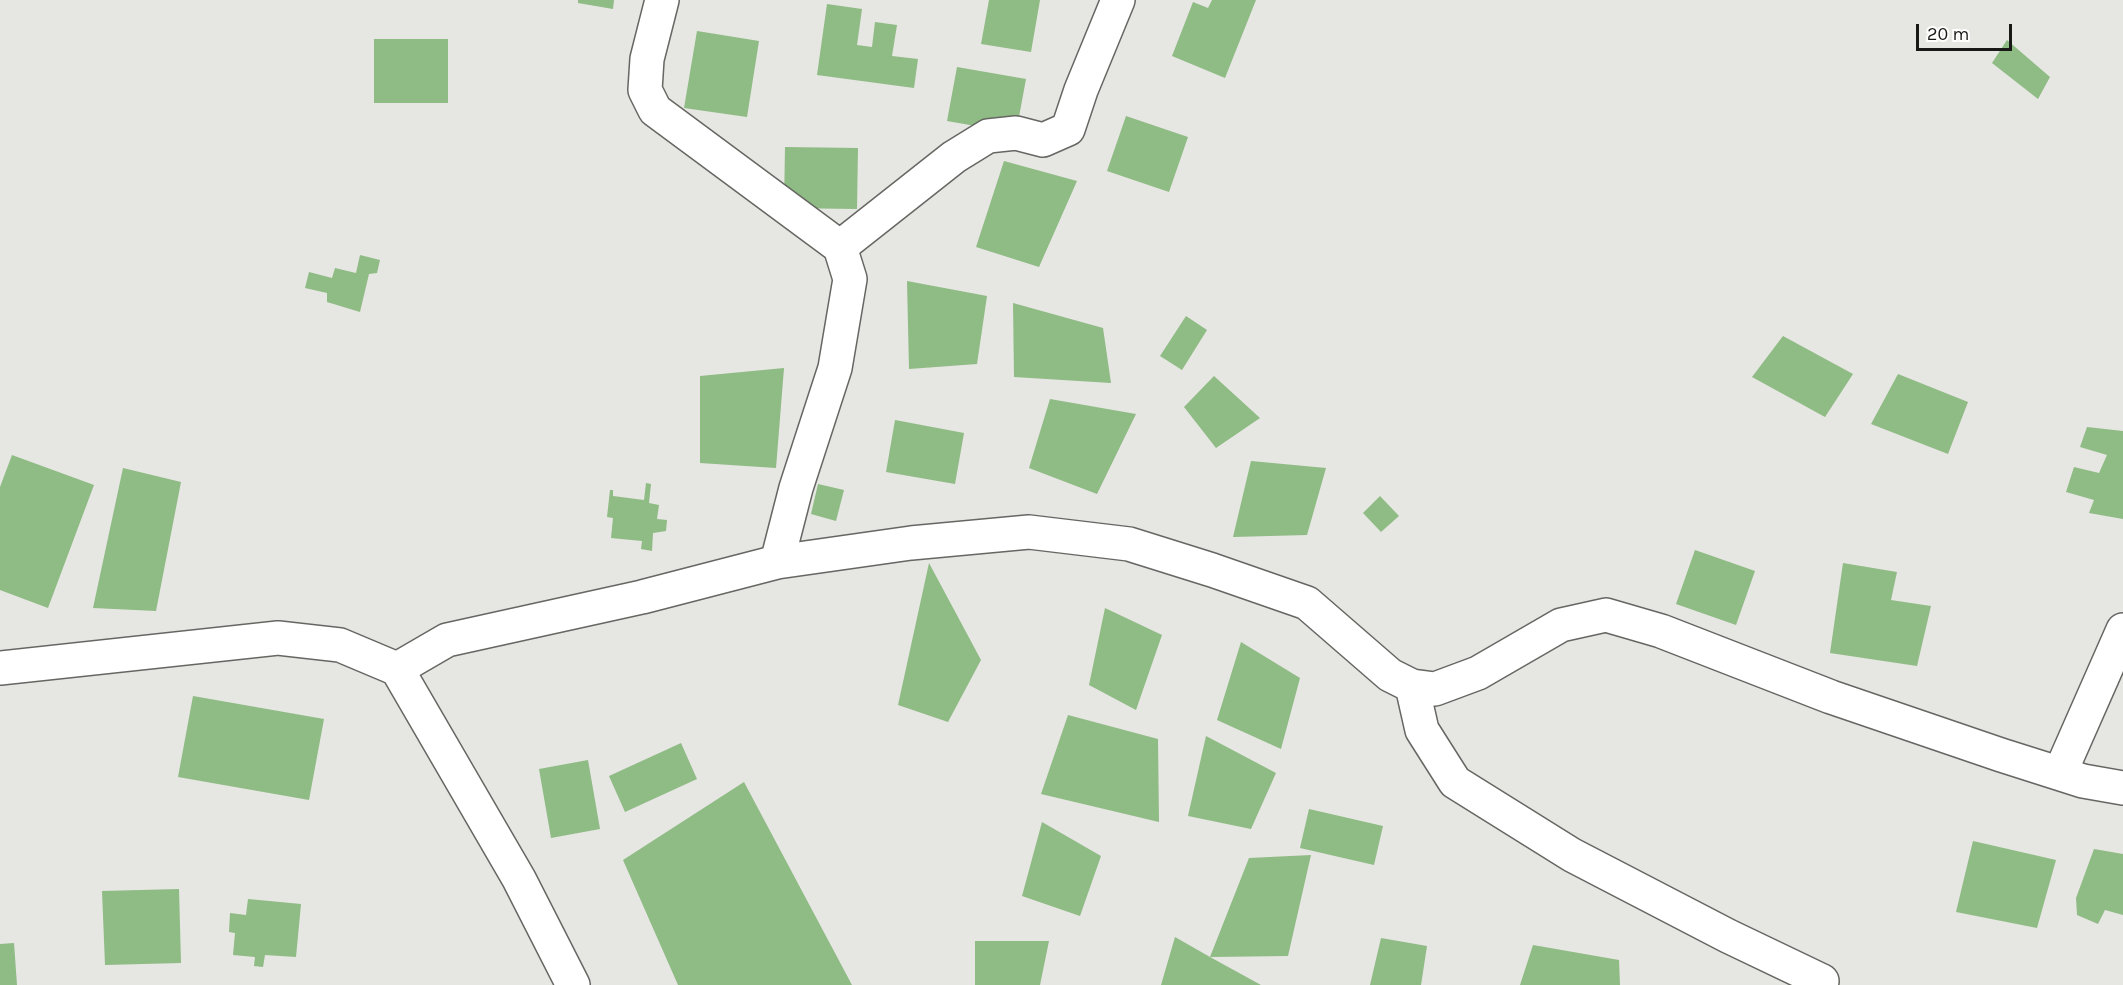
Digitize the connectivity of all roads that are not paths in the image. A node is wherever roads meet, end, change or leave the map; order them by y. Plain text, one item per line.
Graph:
1 (662, 0) edge
2 (1118, 0) edge
3 (840, 247) junction
4 (777, 562) junction
5 (2123, 630) edge
6 (0, 668) edge
7 (397, 669) junction
8 (1412, 686) junction
9 (2060, 773) junction
10 (2123, 788) edge
11 (1822, 981) dead end
12 (573, 985) edge

1 - 3 street
2 - 3 street
3 - 4 street
4 - 7 street
4 - 8 street
5 - 9 street
6 - 7 street
7 - 12 street
8 - 9 street
8 - 11 street
9 - 10 street

